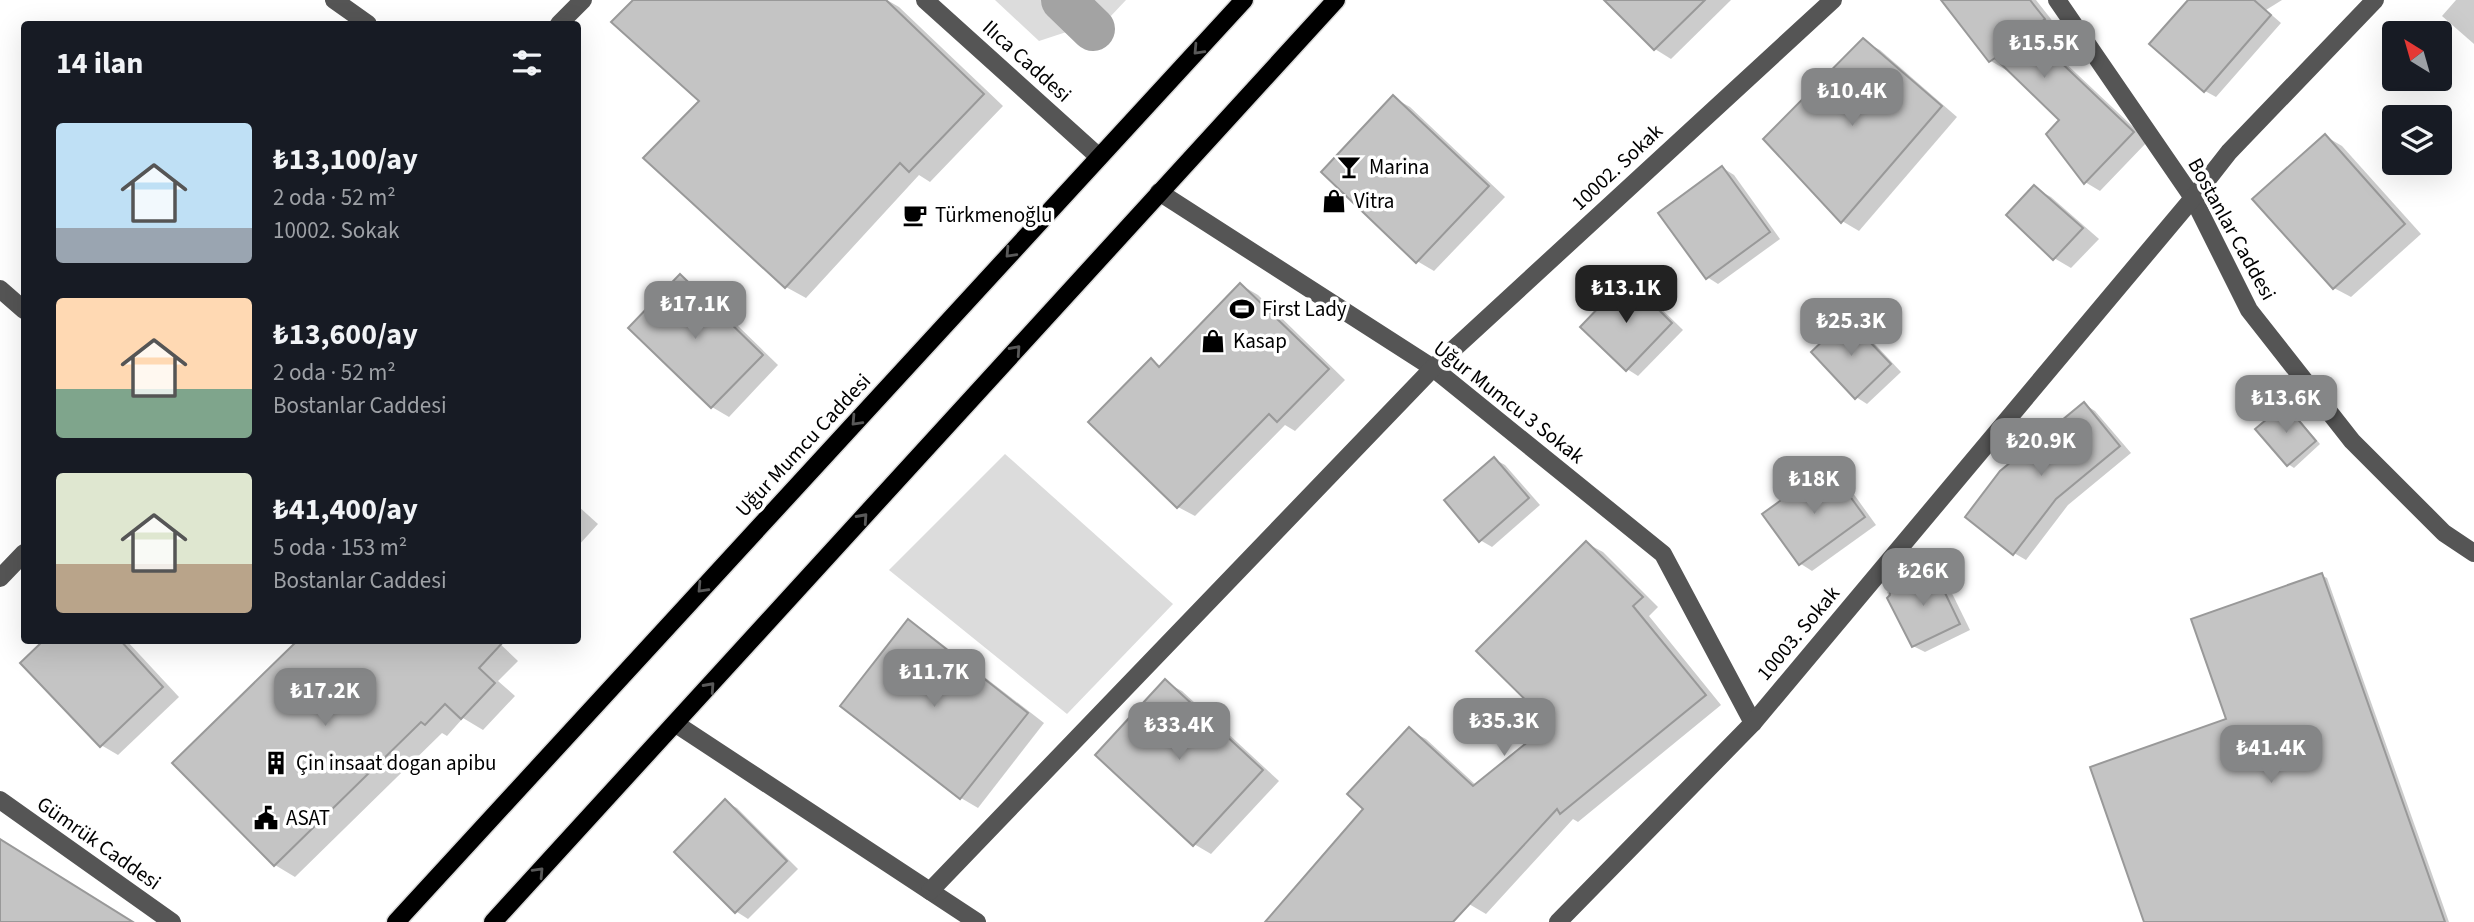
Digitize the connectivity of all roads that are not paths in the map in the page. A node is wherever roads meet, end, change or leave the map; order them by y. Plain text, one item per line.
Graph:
1 (334, 0) edge
2 (583, 0) edge
3 (925, 0) edge
4 (1244, 0) edge
5 (1336, 0) edge
6 (1833, 0) edge
7 (2057, 0) edge
8 (2375, 0) edge
9 (364, 21) edge
10 (562, 21) edge
11 (1099, 157) junction
12 (1159, 192) junction
13 (2193, 198) junction
14 (0, 289) edge
15 (21, 307) edge
16 (1433, 369) junction
17 (2474, 553) edge
18 (21, 556) edge
19 (0, 578) edge
20 (1753, 723) junction
21 (676, 724) junction
22 (0, 800) edge
23 (930, 891) junction
24 (172, 922) edge
25 (396, 922) edge
26 (493, 922) edge
27 (977, 922) edge
28 (1558, 922) edge

1 - 9 street
2 - 10 street
3 - 11 street, Ilıca Caddesi
4 -> 11 main road, Uğur Mumcu Caddesi
5 - 12 main road
6 - 16 street, 10002. Sokak
7 - 13 street, Bostanlar Caddesi
8 - 13 street, 10003. Sokak
11 -> 25 main road, Uğur Mumcu Caddesi
12 - 16 street, Uğur Mumcu 3 Sokak
21 -> 12 main road
13 - 17 street, Bostanlar Caddesi
13 - 20 street, 10003. Sokak
14 - 15 street
16 - 20 street, Uğur Mumcu 3 Sokak
16 - 23 street, 10002. Sokak
18 - 19 street
20 - 28 street, 10003. Sokak
21 - 23 street
26 -> 21 main road
22 - 24 street, Gümrük Caddesi
23 - 27 street

